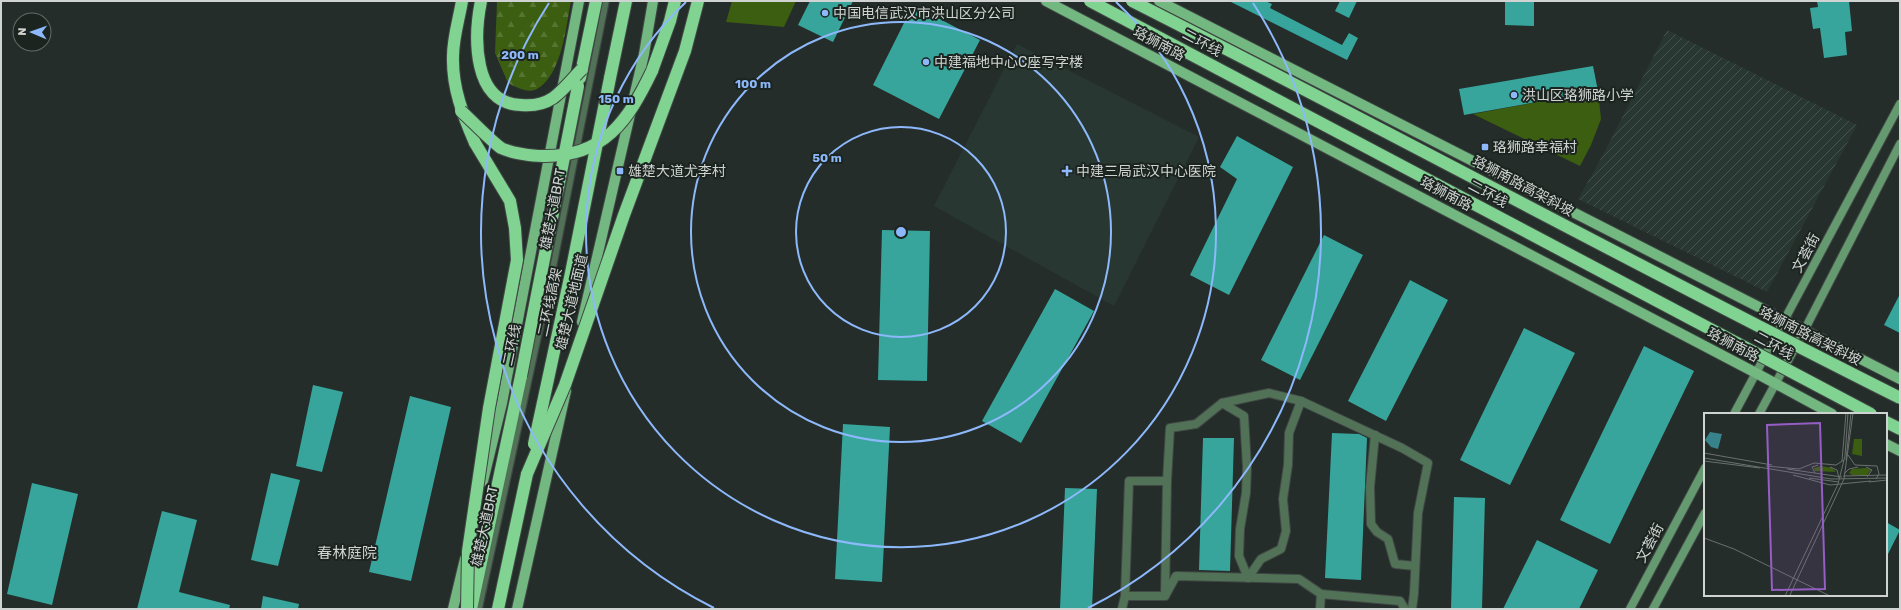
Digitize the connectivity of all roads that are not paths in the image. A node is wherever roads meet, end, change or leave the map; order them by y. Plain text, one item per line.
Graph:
1 (462, 1) edge
2 (481, 1) edge
3 (579, 1) edge
4 (596, 1) edge
5 (606, 1) edge
6 (626, 1) edge
7 (653, 1) edge
8 (675, 1) edge
9 (698, 1) edge
10 (1046, 1) edge
11 (1090, 1) edge
12 (1132, 1) edge
13 (1159, 1) edge
14 (582, 69) junction
15 (1900, 104) edge
16 (461, 111) junction
17 (1900, 144) edge
18 (1784, 321) junction
19 (1804, 331) junction
20 (1756, 373) junction
21 (1900, 379) edge
22 (1776, 384) junction
23 (1900, 398) edge
24 (1301, 401) junction
25 (1222, 402) junction
26 (1735, 413) edge
27 (1760, 413) edge
28 (1830, 413) edge
29 (1870, 413) edge
30 (1887, 422) edge
31 (1900, 429) edge
32 (1375, 435) junction
33 (1887, 444) edge
34 (1900, 451) edge
35 (1704, 470) edge
36 (527, 474) junction
37 (1167, 481) junction
38 (1704, 515) edge
39 (1415, 566) junction
40 (1248, 578) junction
41 (1321, 594) junction
42 (1124, 596) junction
43 (1165, 596) junction
44 (453, 609) edge
45 (467, 609) edge
46 (471, 609) edge
47 (479, 609) edge
48 (498, 609) edge
49 (517, 609) edge
50 (1122, 609) edge
51 (1320, 609) edge
52 (1406, 609) edge
53 (1412, 609) edge
54 (1630, 609) edge
55 (1652, 609) edge

1 - 16 highway
2 - 14 highway, bridge
3 - 44 main road
4 - 14 highway, 二环线
5 - 47 lane, 雄楚大道BRT
6 - 36 highway, 二环线高架, bridge
7 - 49 main road, 雄楚大道地面道
8 - 16 highway, bridge
9 - 36 highway, bridge
10 - 20 main road, 珞狮南路
11 - 29 highway, 二环线, bridge
12 - 23 highway, 珞狮南路高架斜坡, bridge
13 - 18 main road
14 - 46 highway, 二环线, bridge
15 - 18 main road, 文荟街
16 - 45 highway, bridge
17 - 19 main road
18 - 19 main road
18 - 20 main road, 文荟街
19 - 21 main road
19 - 22 main road
20 - 22 main road, 珞狮南路
20 - 26 main road, 文荟街
22 - 27 main road
22 - 28 main road, 珞狮南路
24 - 25 street
24 - 32 street
24 - 40 street
25 - 37 street
25 - 40 street
30 - 31 highway
32 - 39 street
32 - 39 street
33 - 34 main road
35 - 54 main road, 文荟街
36 - 48 highway, 二环线高架
37 - 42 street
37 - 43 street
38 - 55 main road
39 - 53 street
40 - 41 street
40 - 43 street
41 - 51 street
41 - 52 street
42 - 43 street
42 - 50 street

